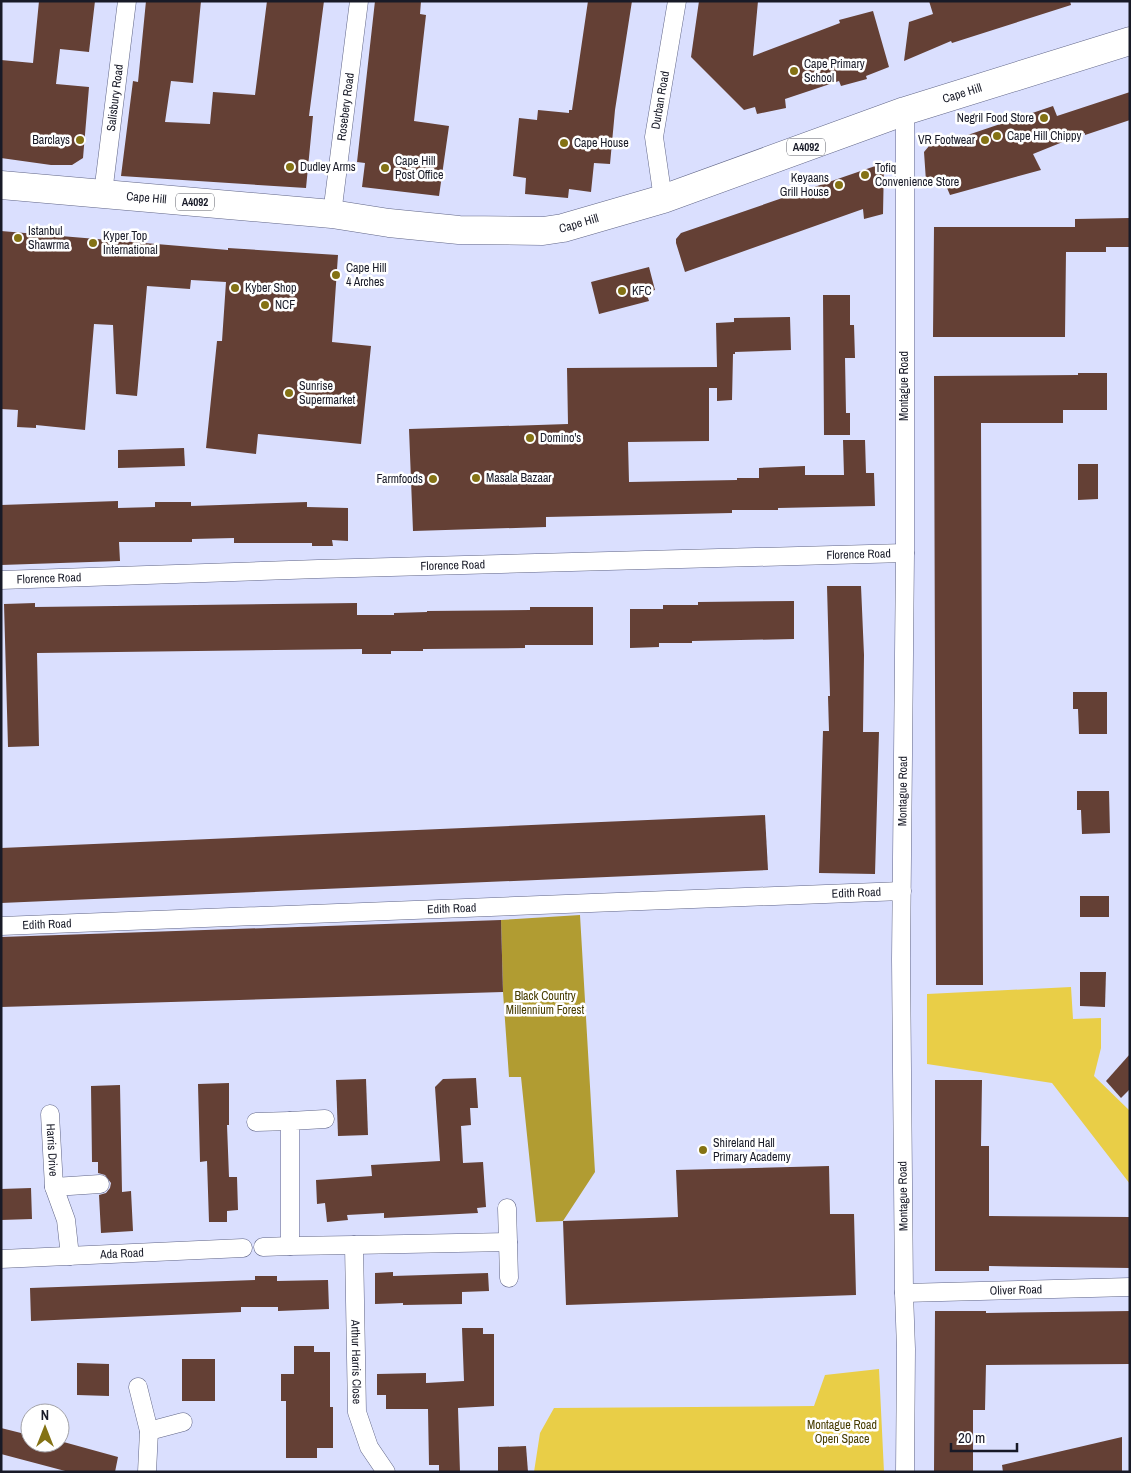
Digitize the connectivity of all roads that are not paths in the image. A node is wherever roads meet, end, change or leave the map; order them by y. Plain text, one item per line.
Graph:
1 (127, 1) edge
2 (360, 1) edge
3 (677, 1) edge
4 (1130, 42) edge
5 (906, 111) junction
6 (1, 185) edge
7 (103, 194) junction
8 (663, 199) junction
9 (332, 214) junction
10 (905, 553) junction
11 (1, 580) edge
12 (902, 892) junction
13 (1, 926) edge
14 (50, 1114) dead end
15 (326, 1120) dead end
16 (290, 1121) junction
17 (256, 1122) dead end
18 (100, 1184) dead end
19 (54, 1187) junction
20 (507, 1208) dead end
21 (508, 1242) junction
22 (354, 1244) junction
23 (290, 1246) junction
24 (263, 1247) dead end
25 (243, 1248) dead end
26 (70, 1256) junction
27 (1, 1260) edge
28 (509, 1278) dead end
29 (1130, 1287) edge
30 (904, 1293) junction
31 (138, 1387) dead end
32 (183, 1422) dead end
33 (149, 1431) junction
34 (147, 1472) edge
35 (386, 1472) edge
36 (905, 1472) edge

1 - 7 street, Salisbury Road
2 - 9 street, Rosebery Road
3 - 8 street, Durban Road
4 - 5 main road, Cape Hill / A4092
5 - 8 main road, Cape Hill / A4092
5 - 10 street, Montague Road
6 - 7 main road, Cape Hill / A4092
7 - 9 main road, Cape Hill / A4092
8 - 9 main road, Cape Hill / A4092
10 - 11 street, Florence Road
10 - 12 street, Montague Road
12 - 13 street, Edith Road
12 - 30 street, Montague Road
14 - 19 street, Harris Drive
15 - 16 street
16 - 17 street
16 - 23 street
18 - 19 street, Harris Drive
19 - 26 street, Harris Drive
20 - 21 street
21 - 22 street
21 - 28 street
22 - 23 street
22 - 35 street, Arthur Harris Close
23 - 24 street
25 - 26 street, Ada Road
26 - 27 street, Ada Road
29 - 30 street, Oliver Road
30 - 36 street, Montague Road
31 - 33 street
32 - 33 street
33 - 34 street

